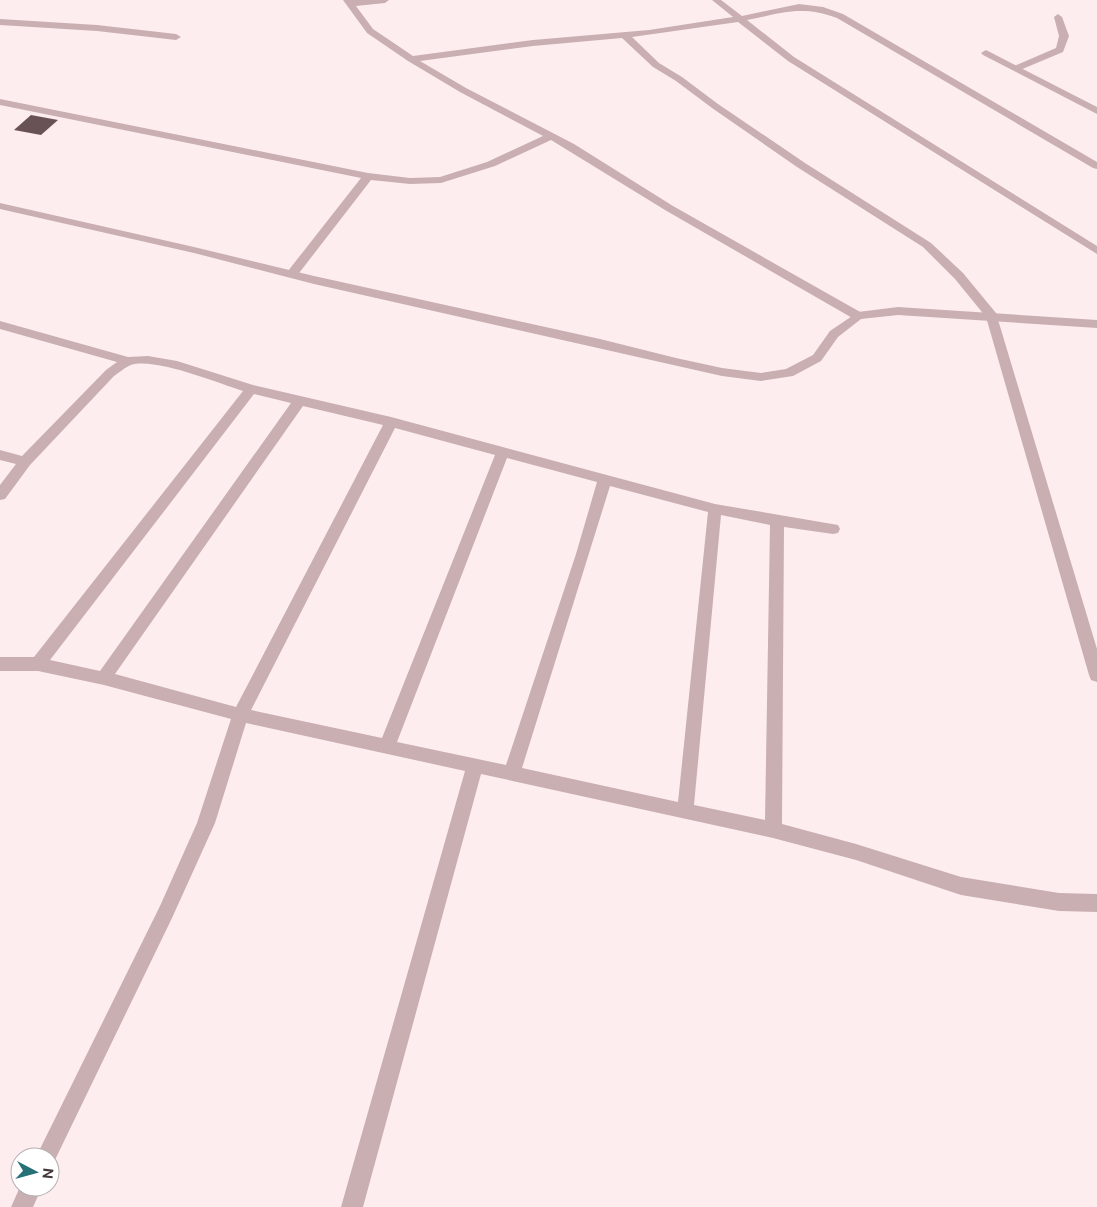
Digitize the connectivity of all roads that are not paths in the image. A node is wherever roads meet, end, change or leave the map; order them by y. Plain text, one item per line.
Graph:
1 (385, 0) edge
2 (716, 0) edge
3 (348, 2) edge
4 (1058, 16) dead end
5 (740, 19) junction
6 (0, 22) edge
7 (625, 36) junction
8 (176, 37) dead end
9 (986, 53) dead end
10 (411, 59) junction
11 (1017, 68) junction
12 (0, 102) edge
13 (1097, 111) edge
14 (551, 136) junction
15 (1097, 166) edge
16 (368, 176) junction
17 (0, 206) edge
18 (1097, 251) edge
19 (292, 274) junction
20 (858, 316) junction
21 (992, 316) junction
22 (1097, 324) edge
23 (0, 325) edge
24 (128, 361) junction
25 (251, 389) junction
26 (298, 401) junction
27 (391, 422) junction
28 (503, 452) junction
29 (0, 455) edge
30 (25, 462) junction
31 (605, 480) junction
32 (0, 495) edge
33 (714, 508) junction
34 (777, 521) junction
35 (833, 529) dead end
36 (0, 664) edge
37 (38, 664) junction
38 (1097, 675) edge
39 (104, 678) junction
40 (240, 715) junction
41 (387, 746) junction
42 (475, 765) junction
43 (512, 772) junction
44 (685, 812) junction
45 (773, 830) junction
46 (1097, 903) edge
47 (51, 1147) edge
48 (352, 1207) edge

1 - 3 street
2 - 5 street
3 - 10 street
4 - 11 street
5 - 7 street
5 - 15 street
5 - 18 street
6 - 8 street
7 - 10 street
7 - 21 street
9 - 11 street
10 - 14 street
11 - 13 street
12 - 16 street
14 - 16 street
14 - 20 street
16 - 19 street
17 - 19 street
19 - 20 street
20 - 21 street
21 - 22 street
21 - 38 street
23 - 24 street
24 - 25 street
24 - 30 street
25 - 26 street
25 - 37 street
26 - 27 street
26 - 39 street
27 - 28 street
27 - 40 street
28 - 31 street
28 - 41 street
29 - 30 street
30 - 32 street
31 - 33 street
31 - 43 street
33 - 34 street
33 - 44 street
34 - 35 street
34 - 45 street
36 - 37 street
37 - 39 street
39 - 40 street
40 - 41 street
40 - 47 street
41 - 42 street
42 - 43 street
42 - 48 street
43 - 44 street
44 - 45 street
45 - 46 street

